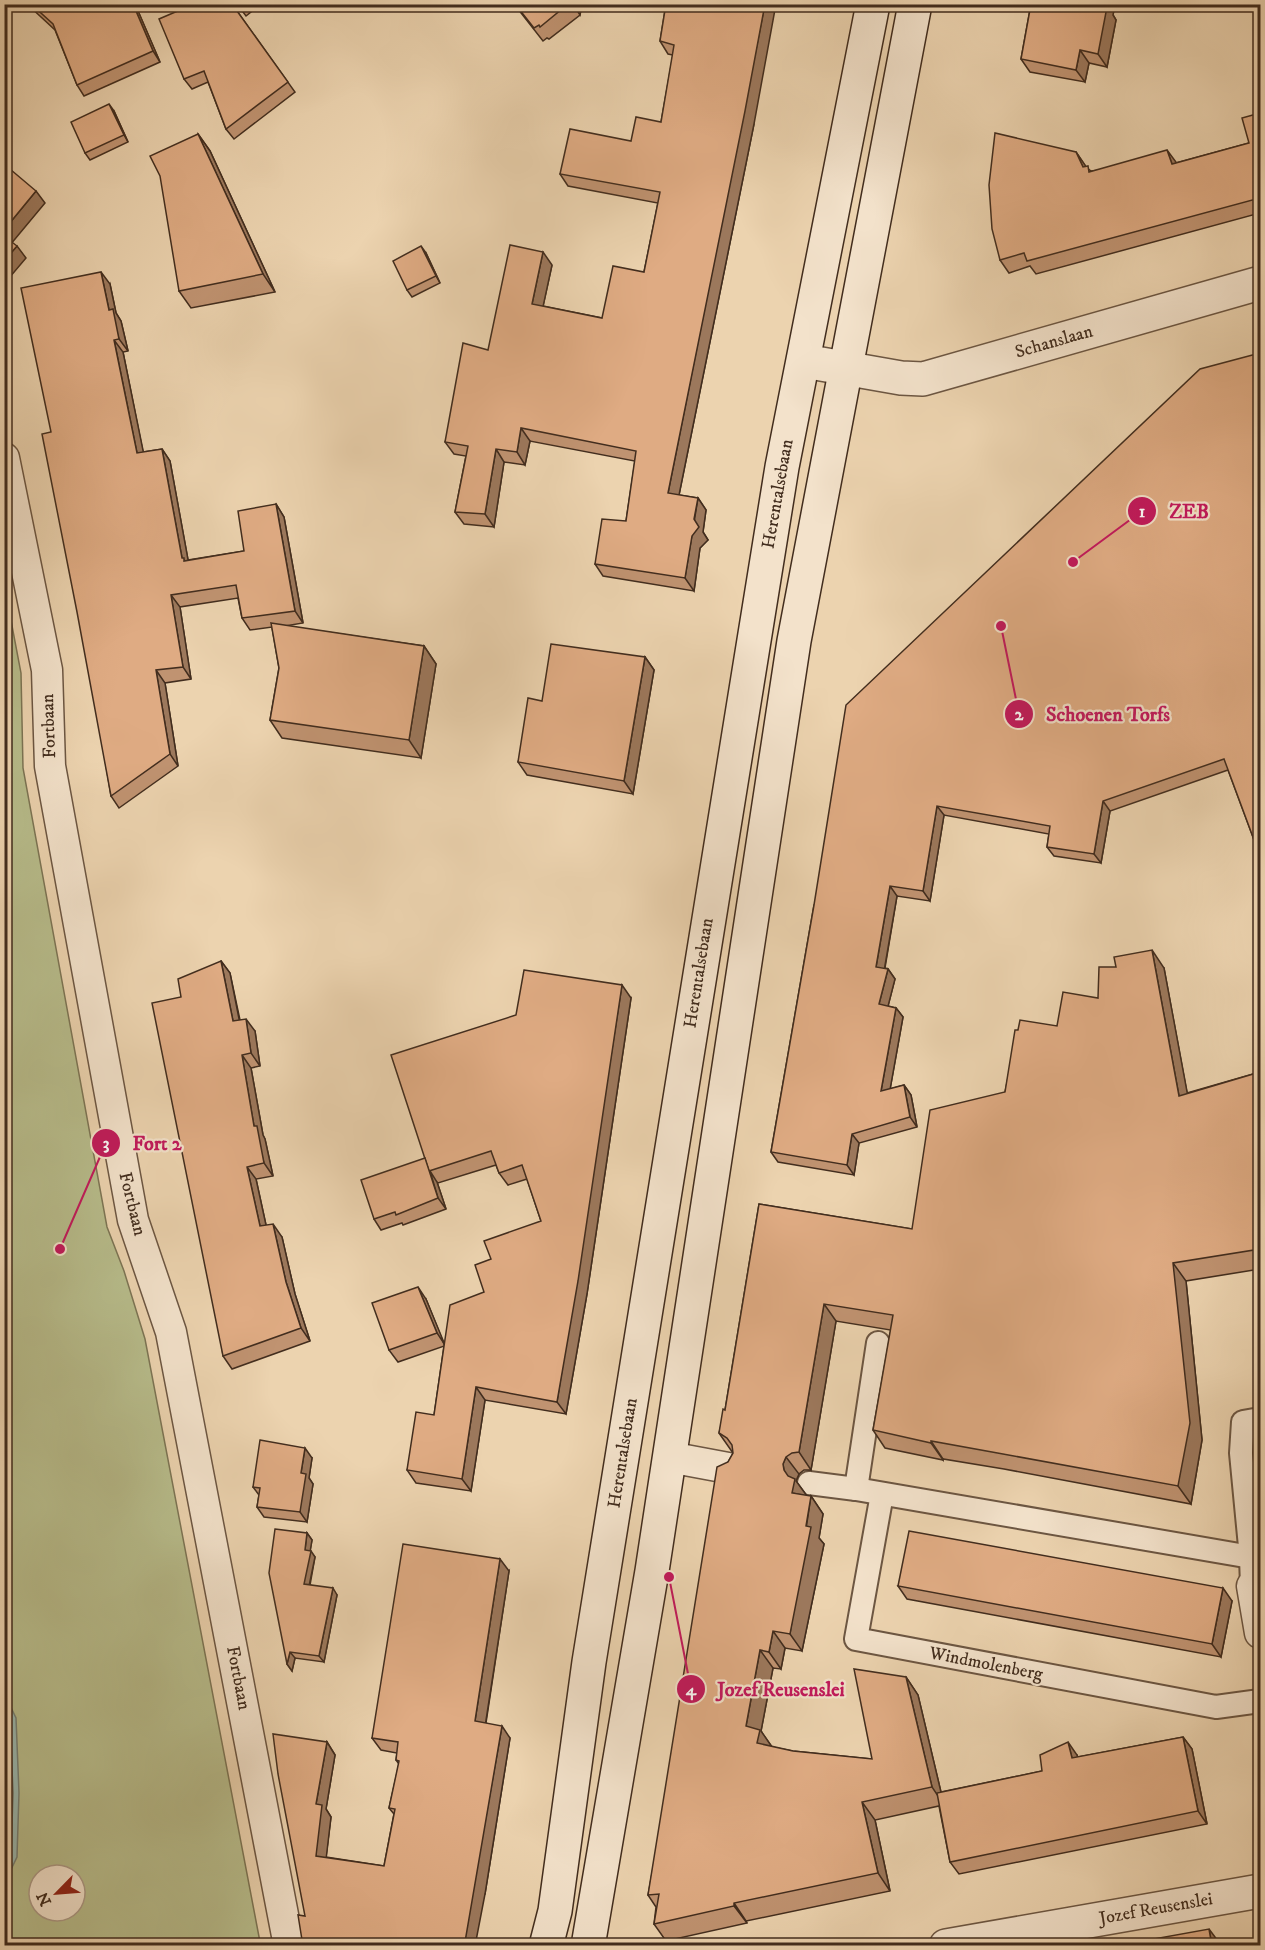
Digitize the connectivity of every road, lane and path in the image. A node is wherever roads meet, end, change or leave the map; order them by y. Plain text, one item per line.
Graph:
1 (873, 4) edge
2 (915, 4) edge
3 (1260, 283) edge
4 (804, 361) junction
5 (846, 369) junction
6 (4, 458) edge
7 (878, 1343) dead end
8 (1260, 1419) edge
9 (669, 1457) junction
10 (728, 1468) edge
11 (809, 1483) dead end
12 (856, 1489) junction
13 (882, 1494) junction
14 (1254, 1581) edge
15 (1260, 1633) edge
16 (1260, 1701) edge
17 (1260, 1890) edge
18 (289, 1946) edge
19 (546, 1946) edge
20 (588, 1946) edge
21 (946, 1946) edge

1 - 4 main road, Herentalsebaan
2 - 5 main road
3 - 5 main road, Schanslaan
4 - 5 main road, Schanslaan
4 - 19 main road, Herentalsebaan
5 - 9 main road
6 - 18 street, Fortbaan
7 - 12 street
8 - 14 street
9 - 10 street
9 - 20 main road
11 - 12 street
12 - 13 street
13 - 14 street
13 - 16 street, Windmolenberg
14 - 15 street
17 - 21 main road, Jozef Reusenslei

